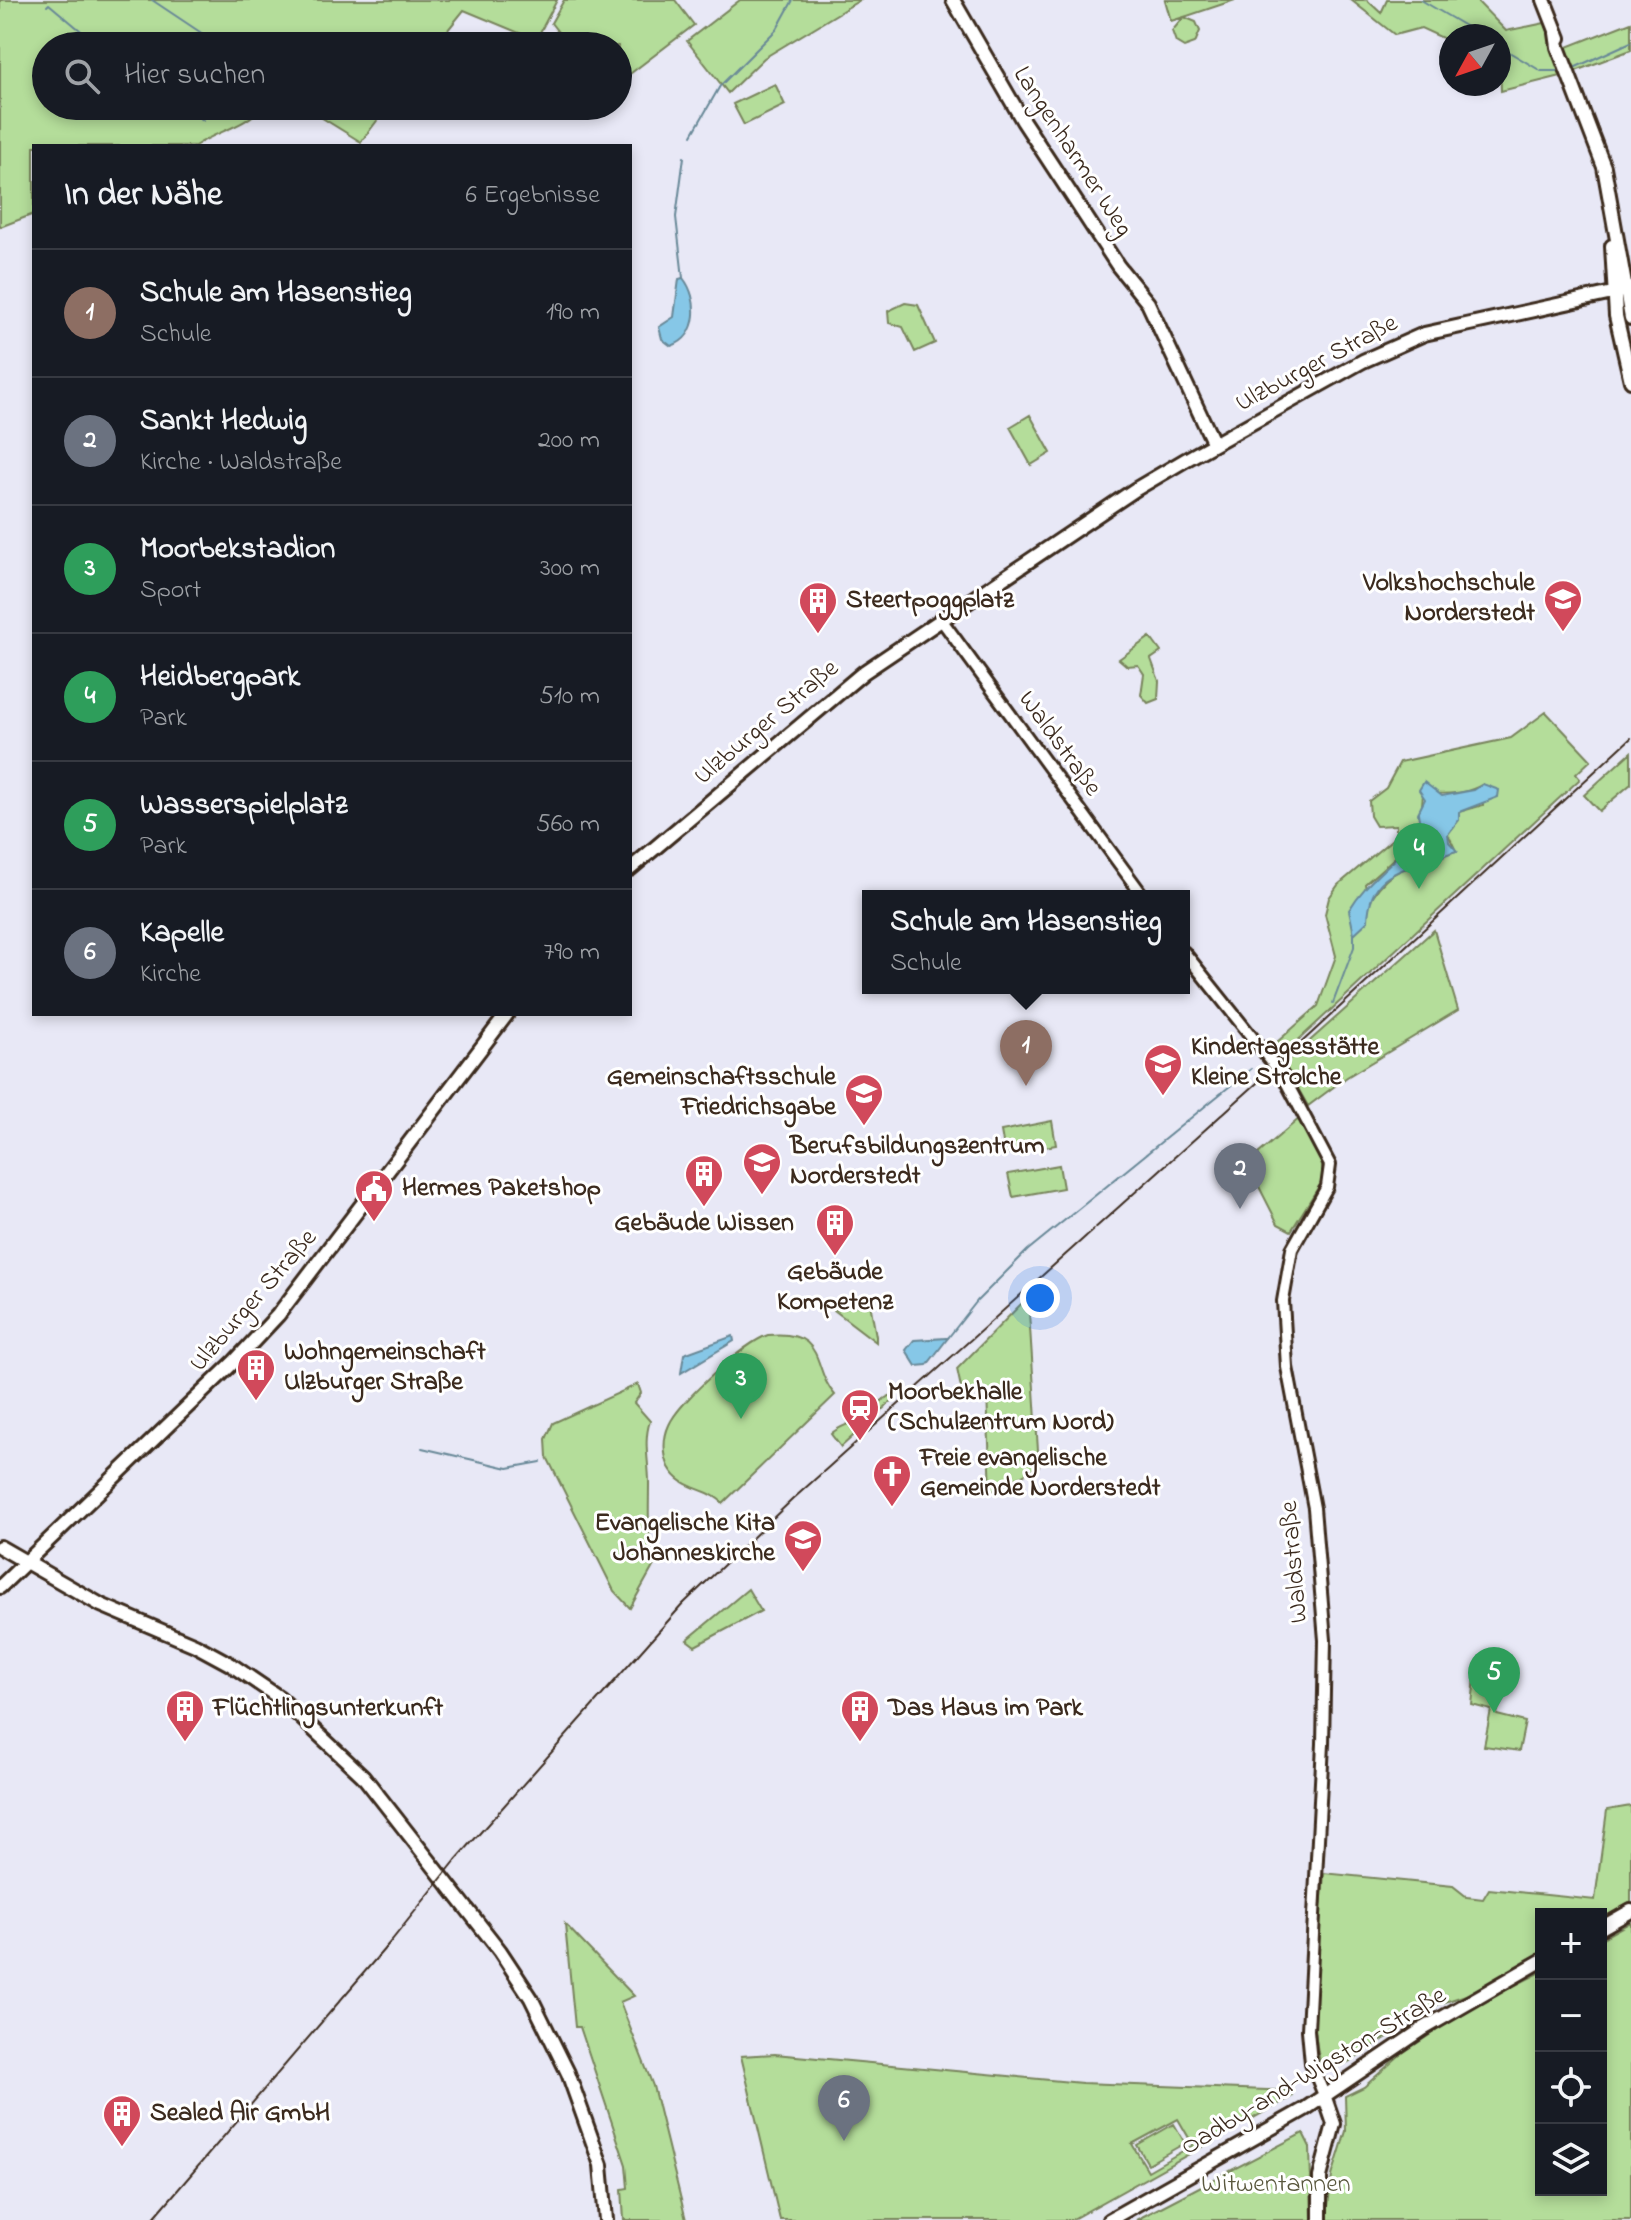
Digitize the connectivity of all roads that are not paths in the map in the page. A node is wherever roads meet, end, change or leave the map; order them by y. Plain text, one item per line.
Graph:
1 (953, 0) edge
2 (960, 0) edge
3 (1544, 0) edge
4 (976, 39) junction
5 (1624, 290) edge
6 (1631, 318) edge
7 (1180, 378) junction
8 (1631, 381) edge
9 (1214, 444) junction
10 (1200, 451) junction
11 (940, 618) junction
12 (632, 867) edge
13 (1139, 890) edge
14 (1190, 960) edge
15 (505, 1016) edge
16 (0, 1547) edge
17 (28, 1560) junction
18 (0, 1587) edge
19 (1631, 1911) edge
20 (1607, 1925) edge
21 (1535, 1964) edge
22 (1324, 2095) junction
23 (606, 2220) edge
24 (1109, 2220) edge
25 (1320, 2220) edge

1 - 4 main road, Langenharmer Weg
2 - 4 main road, Langenharmer Weg
3 - 5 main road
4 - 7 main road, Langenharmer Weg
5 - 6 main road
5 - 8 main road
5 - 9 main road, Ulzburger Straße
7 - 9 main road, Langenharmer Weg
7 - 10 main road, Langenharmer Weg
9 - 10 main road, Ulzburger Straße
10 - 11 main road, Ulzburger Straße
11 - 12 main road, Ulzburger Straße
11 - 13 street, Waldstraße
14 - 22 street, Waldstraße
15 - 17 main road, Ulzburger Straße
16 - 17 main road
17 - 18 main road, Ulzburger Straße
17 - 23 main road
19 - 20 main road
21 - 22 main road, Oadby-and-Wigston-Straße
22 - 24 main road, Oadby-and-Wigston-Straße
22 - 25 main road, Waldstraße

